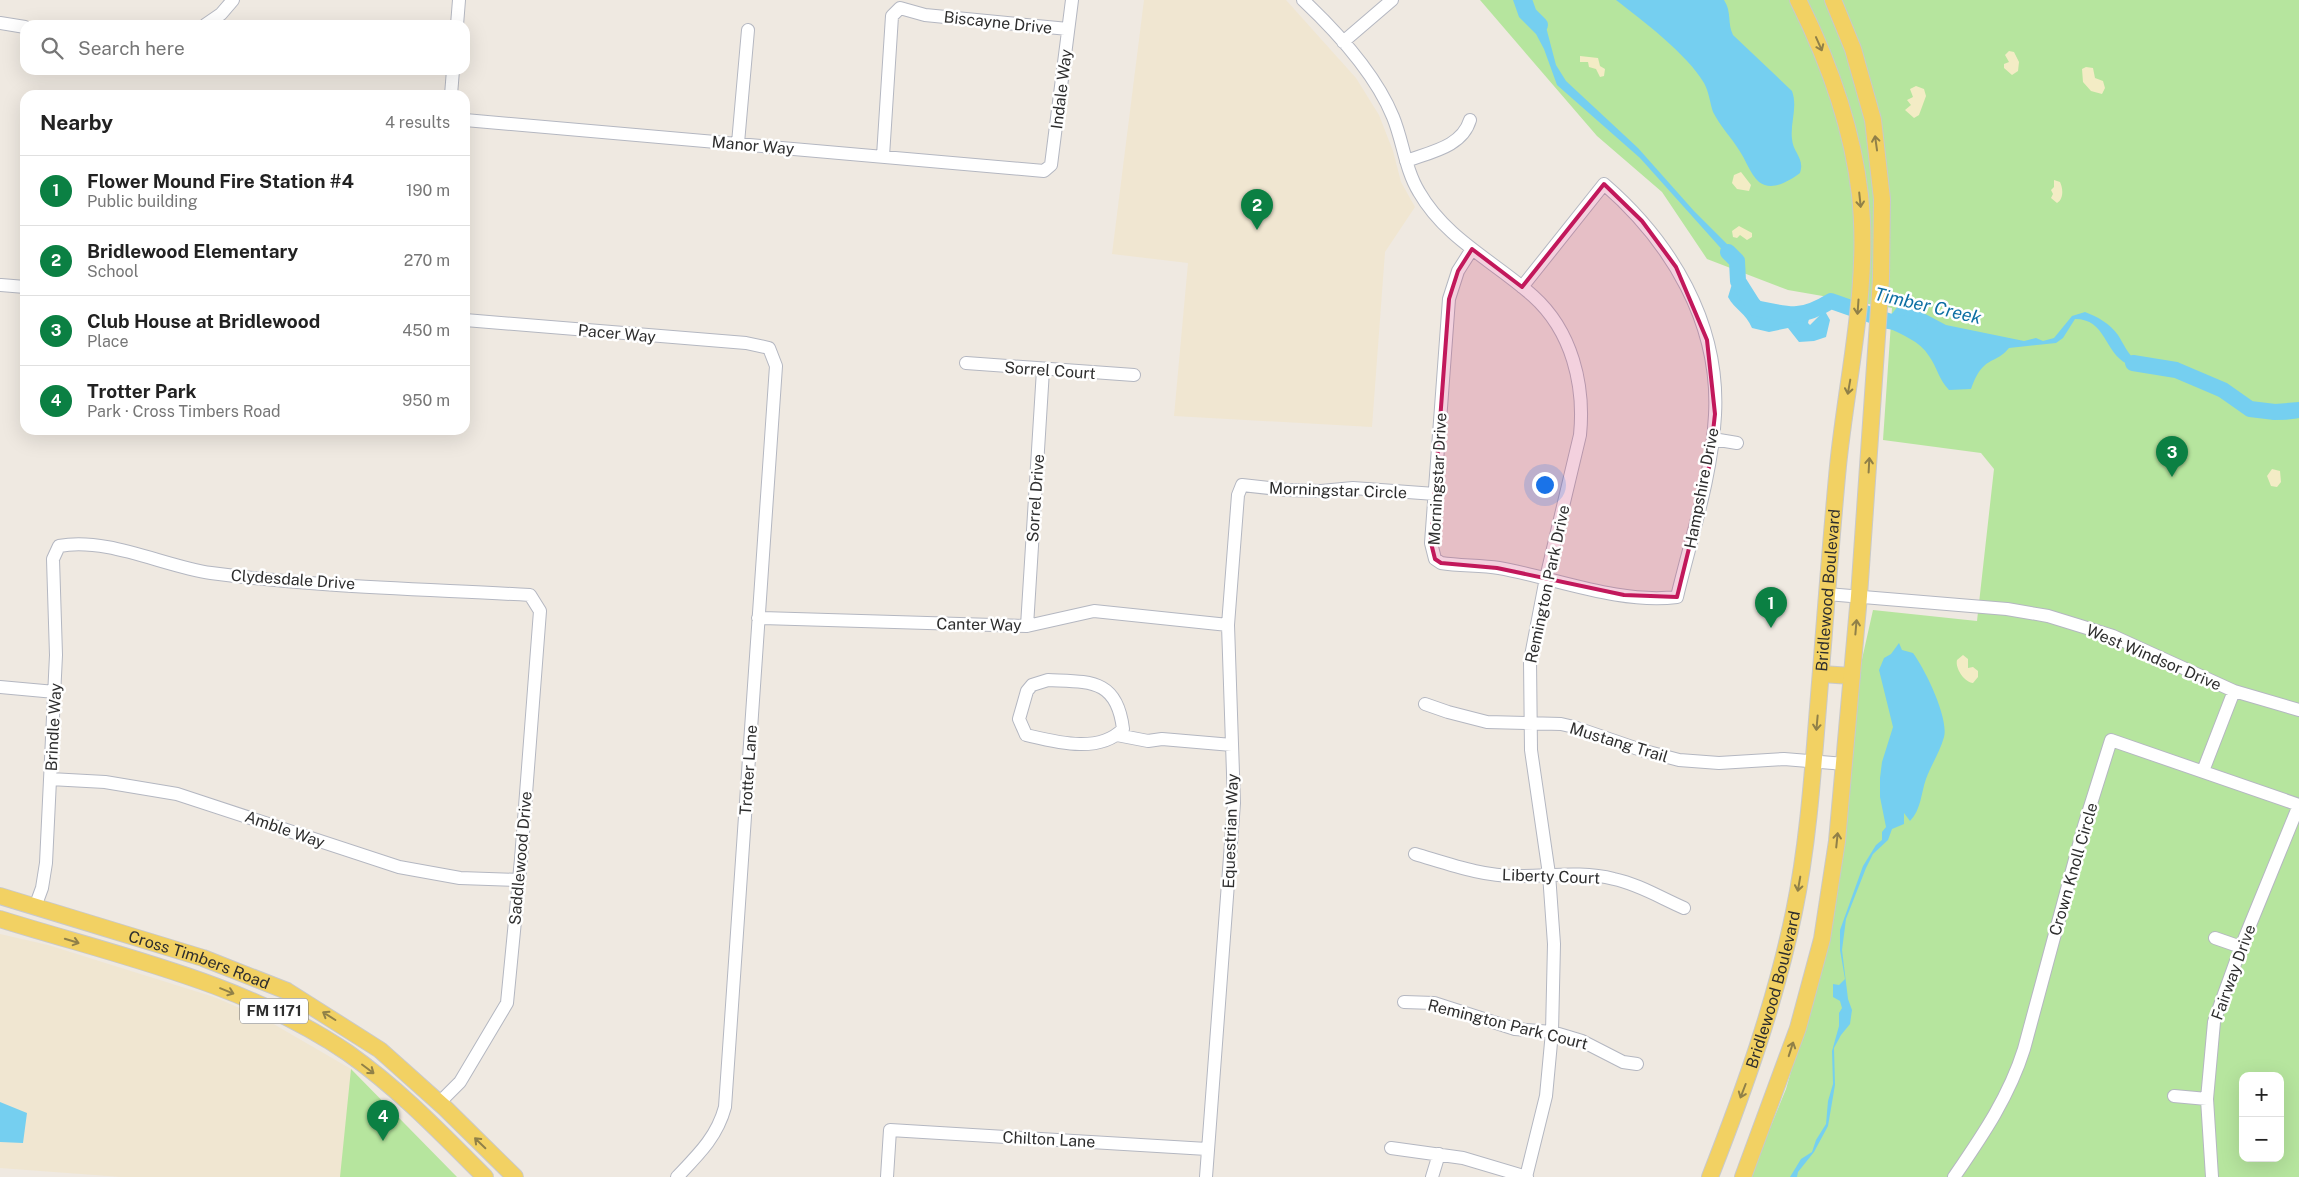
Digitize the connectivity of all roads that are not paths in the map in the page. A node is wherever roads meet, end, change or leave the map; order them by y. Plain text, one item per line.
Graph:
1 (232, 0) edge
2 (459, 0) edge
3 (1072, 0) edge
4 (1303, 0) edge
5 (1392, 0) edge
6 (1798, 0) edge
7 (1833, 0) edge
8 (215, 20) edge
9 (457, 20) edge
10 (0, 23) edge
11 (20, 26) edge
12 (1068, 29) junction
13 (748, 30) dead end
14 (1343, 42) junction
15 (453, 75) edge
16 (451, 90) edge
17 (470, 120) edge
18 (1470, 120) dead end
19 (738, 143) junction
20 (883, 156) junction
21 (1406, 161) junction
22 (1040, 171) joint
23 (1472, 249) junction
24 (1, 285) edge
25 (20, 287) edge
26 (1522, 287) junction
27 (470, 320) edge
28 (769, 348) joint
29 (966, 363) dead end
30 (1044, 370) junction
31 (1134, 375) dead end
32 (1713, 439) junction
33 (1737, 443) dead end
34 (1242, 485) joint
35 (1435, 494) junction
36 (59, 546) joint
37 (1546, 578) junction
38 (1828, 594) junction
39 (530, 595) joint
40 (1859, 596) junction
41 (1677, 597) joint
42 (758, 618) junction
43 (1228, 625) junction
44 (1027, 626) junction
45 (1821, 674) junction
46 (1852, 676) junction
47 (0, 687) edge
48 (2234, 691) junction
49 (55, 692) junction
50 (1425, 704) dead end
51 (2299, 710) edge
52 (1530, 724) junction
53 (1117, 736) junction
54 (1232, 745) junction
55 (1814, 761) junction
56 (1845, 764) junction
57 (2203, 771) junction
58 (50, 779) junction
59 (2298, 805) edge
60 (1415, 854) dead end
61 (1549, 874) junction
62 (519, 880) junction
63 (0, 896) edge
64 (35, 907) junction
65 (1684, 908) dead end
66 (0, 919) edge
67 (25, 927) junction
68 (2214, 938) dead end
69 (2241, 947) junction
70 (1404, 1002) dead end
71 (1552, 1032) junction
72 (1637, 1064) dead end
73 (2174, 1096) dead end
74 (2206, 1099) junction
75 (439, 1103) junction
76 (1391, 1148) dead end
77 (1207, 1149) junction
78 (1439, 1154) junction
79 (485, 1177) edge
80 (515, 1177) edge
81 (677, 1177) edge
82 (887, 1177) edge
83 (1206, 1177) edge
84 (1432, 1177) edge
85 (1526, 1177) edge
86 (1710, 1177) edge
87 (1743, 1177) edge
88 (1954, 1177) edge
89 (2212, 1177) edge

1 - 8 street
2 - 9 street
3 - 12 street, Indale Way
4 - 14 street, Remington Park Drive
5 - 14 street
6 -> 38 main road, Bridlewood Boulevard
40 -> 7 main road, Bridlewood Boulevard
10 - 11 street
12 - 20 street, Biscayne Drive
12 - 22 street, Indale Way
13 - 19 street
14 - 21 street, Remington Park Drive
15 - 16 street
17 - 19 street, Manor Way
18 - 21 street
19 - 20 street, Manor Way
20 - 22 street, Manor Way
21 - 23 street, Remington Park Drive
23 - 26 street, Remington Park Drive
23 - 35 street, Morningstar Drive
24 - 25 street
26 - 32 street, Hampshire Drive
26 - 37 street, Remington Park Drive
27 - 28 street, Pacer Way
28 - 42 street, Trotter Lane
29 - 30 street, Sorrel Court
30 - 31 street, Sorrel Court
30 - 44 street, Sorrel Drive
32 - 33 street
32 - 41 street, Hampshire Drive
34 - 35 street, Morningstar Circle
34 - 43 street, Equestrian Way
35 - 37 street, Morningstar Drive
36 - 39 street, Clydesdale Drive
36 - 49 street, Brindle Way
37 - 41 street, Morningstar Drive
37 - 52 street, Remington Park Drive
38 - 40 street, West Windsor Drive
38 - 45 main road, Bridlewood Boulevard
39 - 62 street, Saddlewood Drive
46 -> 40 main road, Bridlewood Boulevard
40 - 48 street, West Windsor Drive
42 - 44 street, Canter Way
42 - 81 street, Trotter Lane
43 - 44 street, Canter Way
43 - 54 street, Equestrian Way
45 - 46 main road
45 -> 55 main road, Bridlewood Boulevard
46 - 56 main road, Bridlewood Boulevard
47 - 49 street
48 - 51 street, West Windsor Drive
48 - 57 street
49 - 58 street, Brindle Way
50 - 52 street, Mustang Trail
52 - 55 street, Mustang Trail
52 - 61 street, Remington Park Drive
53 - 53 street
53 - 54 street
54 - 77 street, Equestrian Way
55 - 56 street, Mustang Trail
55 -> 86 main road, Bridlewood Boulevard
87 -> 56 main road, Bridlewood Boulevard
57 - 59 street, Crown Knoll Circle
57 - 88 street, Crown Knoll Circle
58 - 62 street, Amble Way
58 - 64 street, Brindle Way
59 - 69 street, Fairway Drive
60 - 61 street, Liberty Court
61 - 65 street, Liberty Court
61 - 71 street, Remington Park Drive
62 - 75 street, Saddlewood Drive
63 - 64 main road, Cross Timbers Road / FM 1171
64 - 67 main road
75 -> 64 main road, Cross Timbers Road / FM 1171
66 - 67 main road, Cross Timbers Road / FM 1171
67 -> 79 main road, Cross Timbers Road / FM 1171
68 - 69 street
69 - 74 street, Fairway Drive
70 - 71 street, Remington Park Court
71 - 72 street, Remington Park Court
71 - 85 street, Remington Park Drive
73 - 74 street
74 - 89 street, Fairway Drive
80 -> 75 main road, Cross Timbers Road / FM 1171
76 - 78 street
77 - 82 street, Chilton Lane
77 - 83 street, Equestrian Way
78 - 84 street
78 - 85 street

